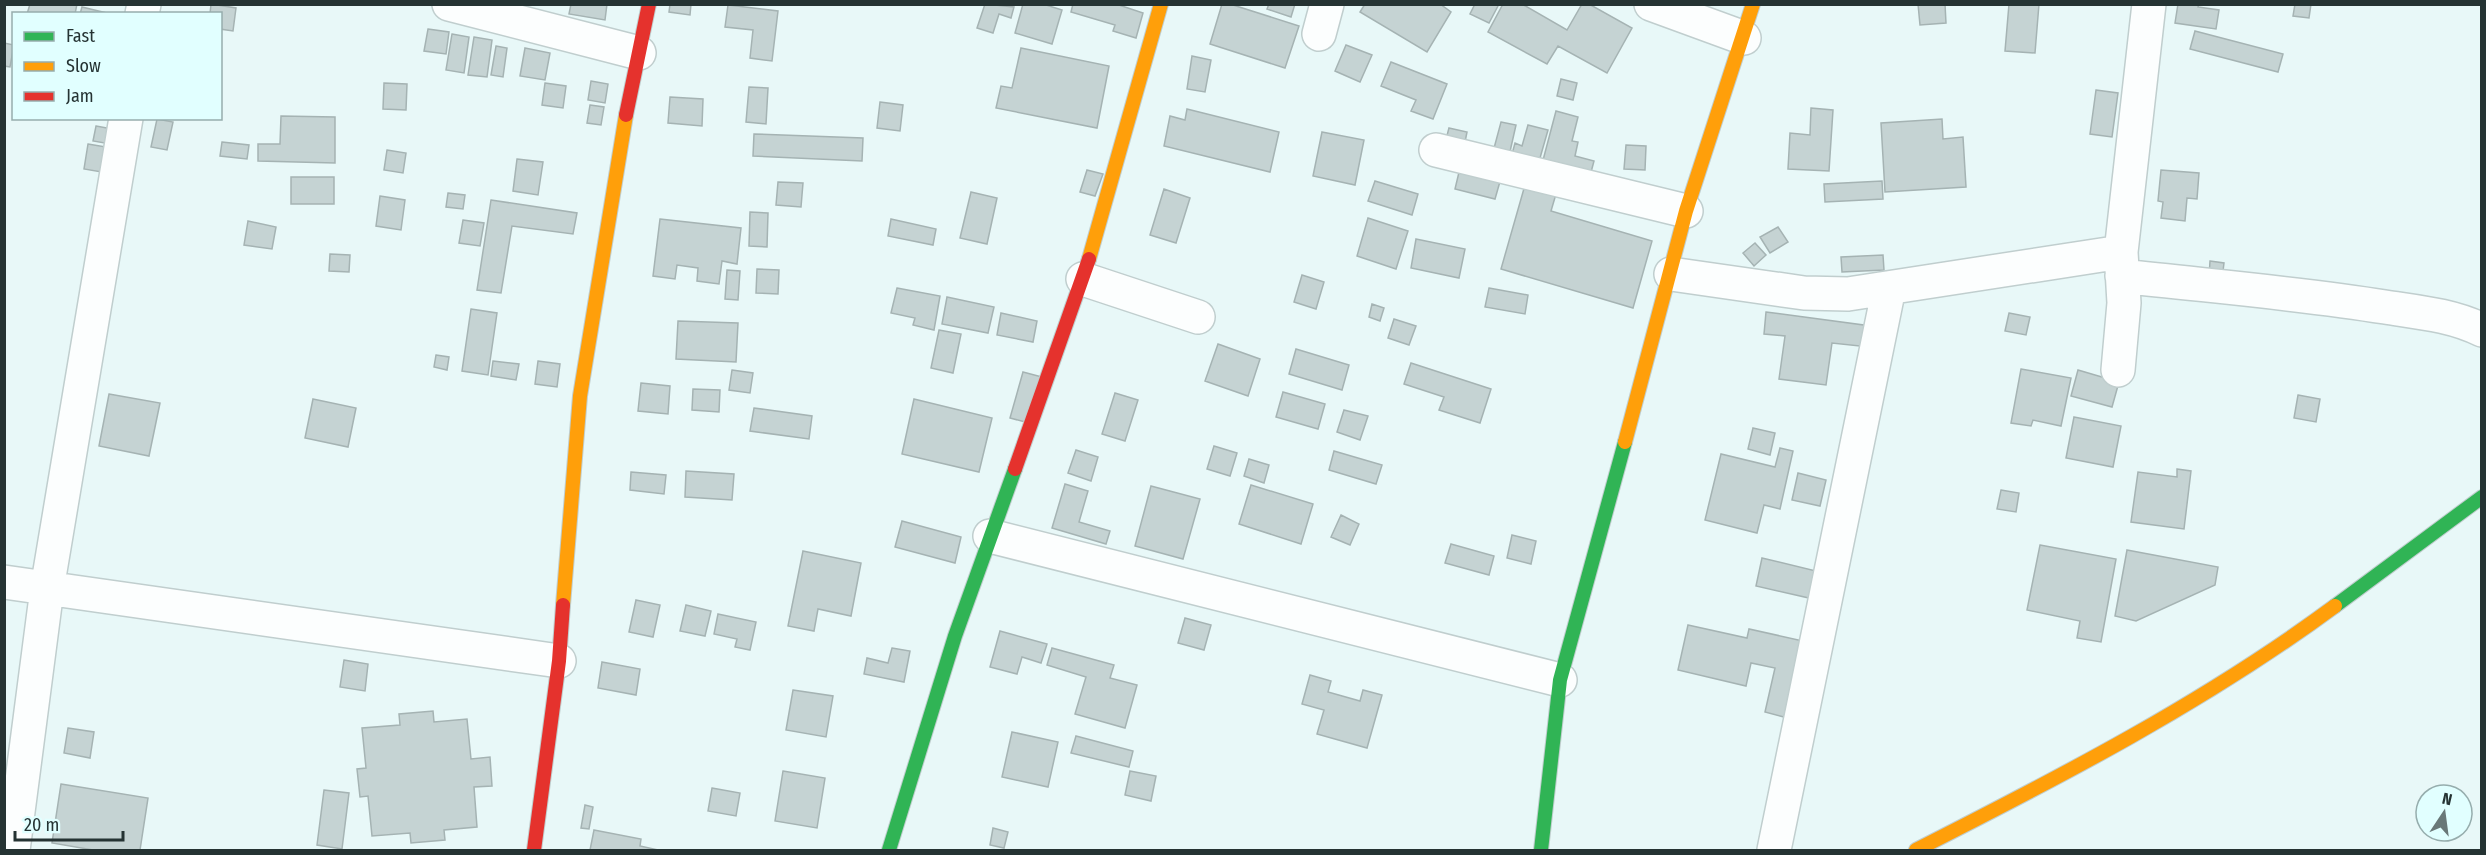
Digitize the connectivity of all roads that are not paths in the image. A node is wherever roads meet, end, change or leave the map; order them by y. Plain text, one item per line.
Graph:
1 (449, 4) edge
2 (649, 4) edge
3 (1161, 4) edge
4 (1651, 4) edge
5 (1753, 4) edge
6 (2149, 4) edge
7 (1744, 38) junction
8 (639, 53) junction
9 (126, 120) edge
10 (1436, 150) dead end
11 (1686, 211) junction
12 (2122, 264) junction
13 (1671, 274) junction
14 (1083, 279) junction
15 (1889, 288) junction
16 (1198, 317) dead end
17 (2481, 330) edge
18 (2118, 370) dead end
19 (2481, 497) edge
20 (990, 536) junction
21 (4, 582) edge
22 (46, 589) junction
23 (559, 661) junction
24 (1560, 680) junction
25 (13, 850) edge
26 (534, 850) edge
27 (889, 850) edge
28 (1541, 850) edge
29 (1774, 850) edge
30 (1916, 850) edge

1 - 8 street
2 - 8 street
3 - 14 street
4 - 7 street
5 - 7 street
6 - 12 street
7 - 11 street
8 - 23 street
9 - 22 street
10 - 11 street
11 - 13 street
12 - 15 street
12 - 17 street
12 - 18 street
13 - 15 street
13 - 24 street
14 - 16 street
14 - 20 street
15 - 29 street
19 - 30 street
20 - 24 street
20 - 27 street
21 - 22 street
22 - 23 street
22 - 25 street
23 - 26 street
24 - 28 street

